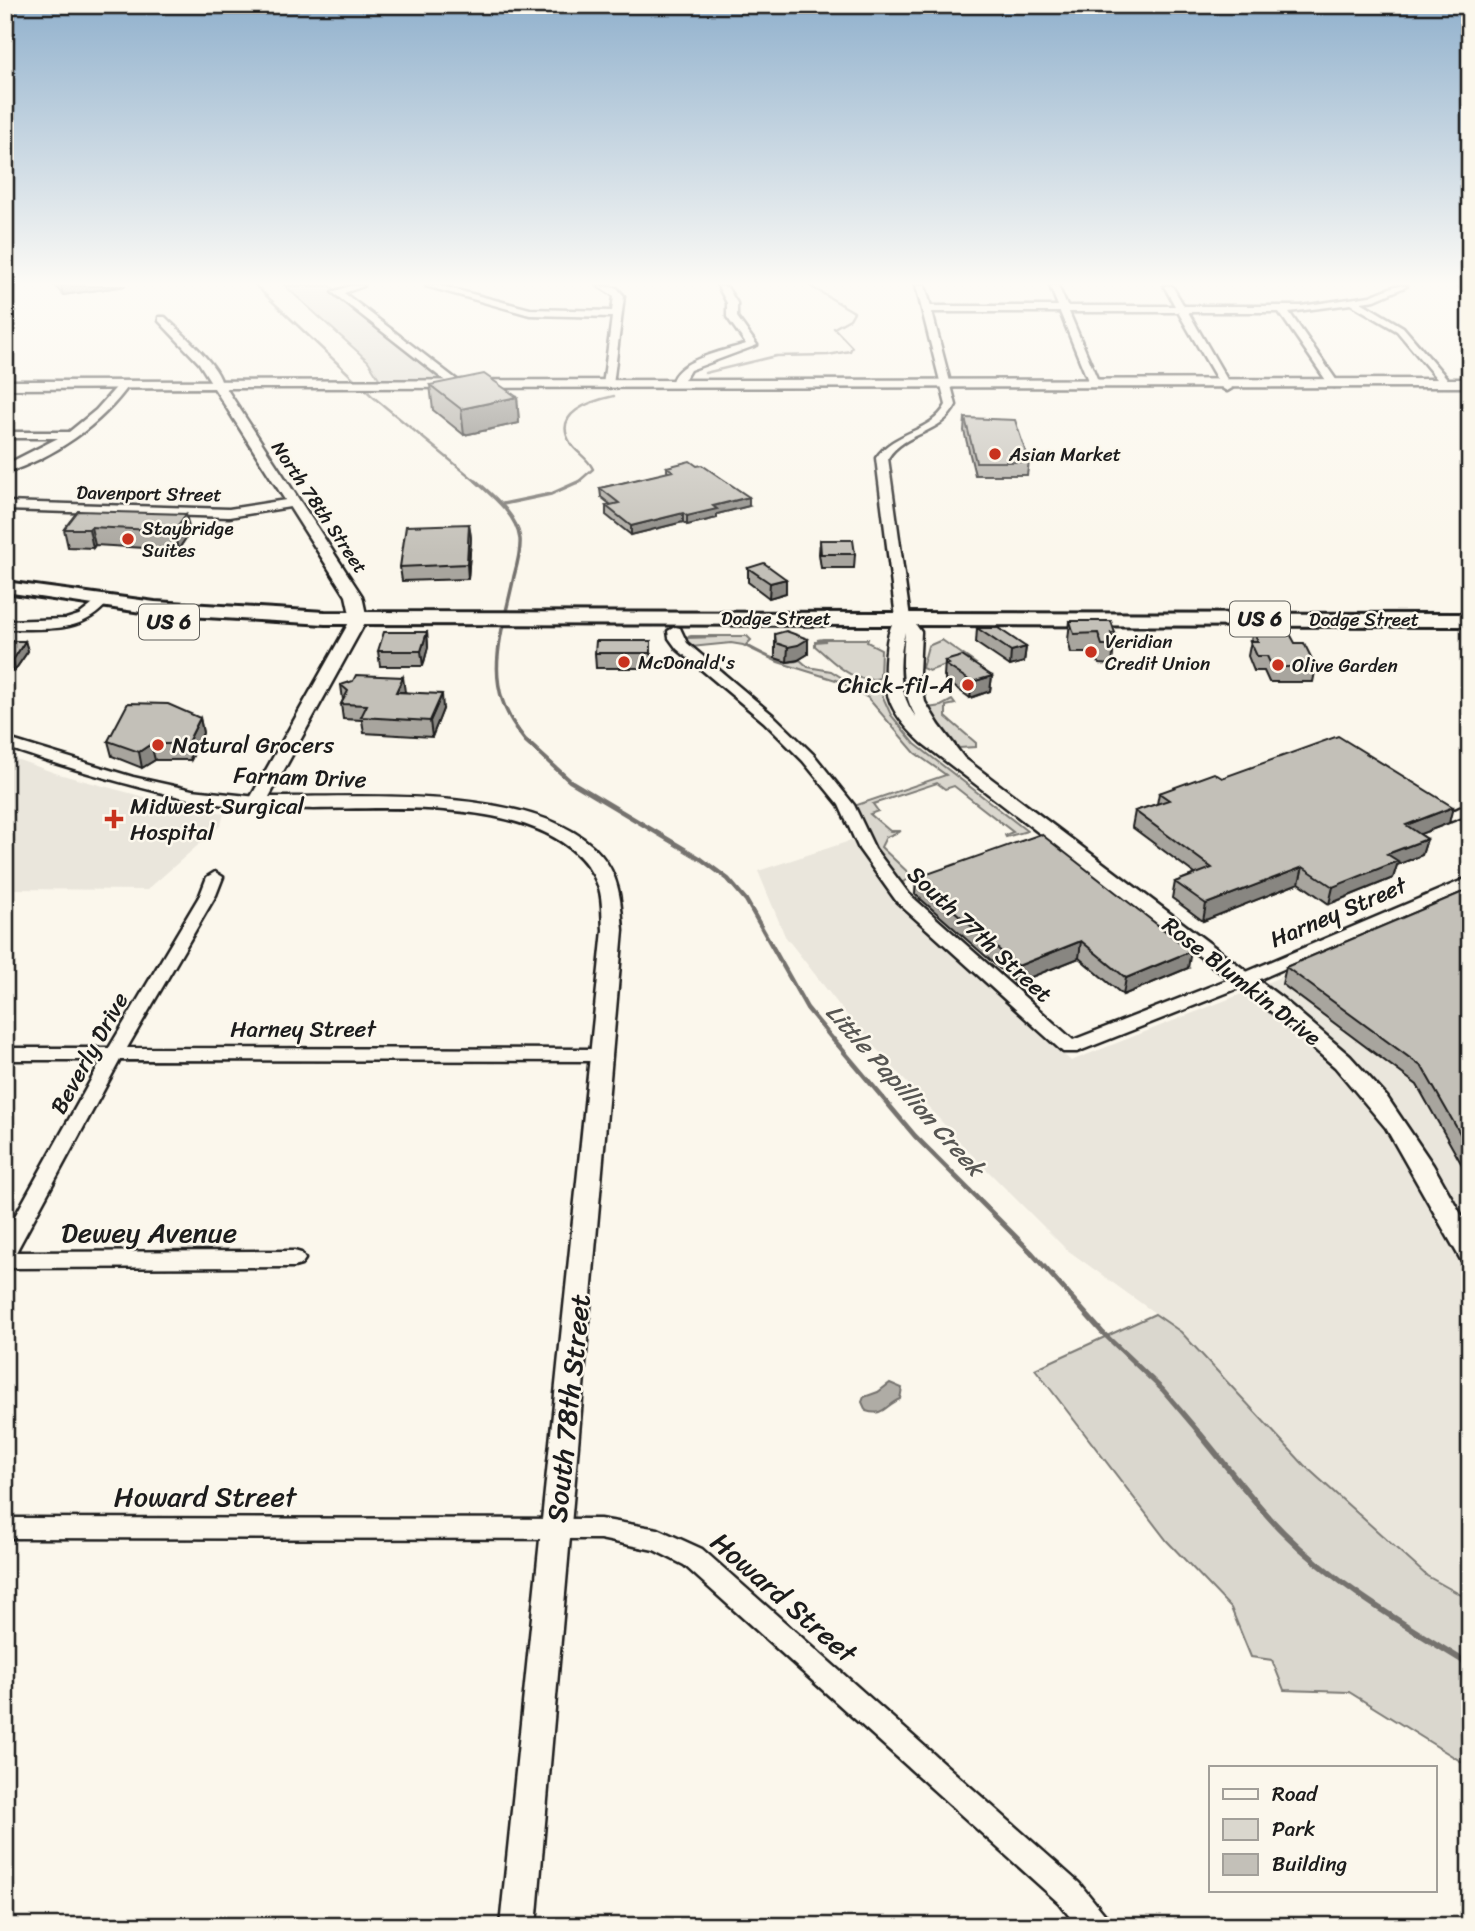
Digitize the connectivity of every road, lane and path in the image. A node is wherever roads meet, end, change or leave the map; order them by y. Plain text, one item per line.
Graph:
1 (204, 376) edge
2 (446, 376) edge
3 (609, 376) edge
4 (678, 376) edge
5 (945, 376) edge
6 (1091, 376) edge
7 (1220, 376) edge
8 (1329, 376) edge
9 (1440, 376) edge
10 (1094, 383) junction
11 (1446, 383) junction
12 (1470, 383) edge
13 (5, 384) edge
14 (125, 384) junction
15 (1334, 384) junction
16 (218, 385) junction
17 (457, 385) junction
18 (608, 385) junction
19 (676, 385) junction
20 (947, 385) junction
21 (1225, 385) junction
22 (1470, 389) edge
23 (5, 435) edge
24 (72, 435) junction
25 (5, 470) edge
26 (292, 503) junction
27 (5, 506) edge
28 (5, 587) edge
29 (5, 601) edge
30 (94, 607) junction
31 (1470, 620) edge
32 (5, 625) edge
33 (356, 625) junction
34 (536, 625) junction
35 (904, 627) junction
36 (675, 631) junction
37 (1470, 632) edge
38 (5, 742) edge
39 (257, 802) junction
40 (1470, 808) edge
41 (1451, 816) edge
42 (215, 877) dead end
43 (1470, 882) edge
44 (611, 890) joint
45 (1243, 980) junction
46 (1070, 1048) joint
47 (5, 1054) edge
48 (115, 1054) junction
49 (601, 1055) junction
50 (5, 1253) edge
51 (1470, 1253) edge
52 (294, 1259) dead end
53 (5, 1260) edge
54 (5, 1528) edge
55 (555, 1528) junction
56 (518, 1926) edge
57 (1096, 1926) edge

1 - 16 street
2 - 17 street
3 - 18 street
4 - 19 street
5 - 20 street
6 - 10 street
7 - 21 street
8 - 15 street
9 - 11 street
10 - 20 main road
10 - 21 main road
11 - 12 main road
11 - 15 main road
13 - 14 main road
14 - 16 main road
14 - 24 street
15 - 21 main road
16 - 17 main road
16 - 26 main road, North 78th Street
17 - 18 main road
18 - 19 main road
19 - 20 main road
20 - 21 main road
20 - 35 street
21 - 22 main road
23 - 24 street
24 - 25 street
26 - 27 street, Davenport Street
26 - 33 main road, North 78th Street
28 - 30 highway, US 6
29 - 30 highway, US 6
30 - 32 street, Dodge Street
30 - 33 highway, Dodge Street / US 6
31 - 35 highway, Dodge Street / US 6
33 - 34 highway, Dodge Street / US 6
33 - 39 main road
34 - 35 highway, Dodge Street / US 6
34 - 36 highway, Dodge Street / US 6
35 - 36 highway, Dodge Street / US 6
35 - 37 highway, Dodge Street / US 6
35 - 45 main road, Rose Blumkin Drive
36 - 46 street, South 77th Street
38 - 39 street, Farnam Drive
39 - 44 main road, Farnam Drive
40 - 41 street
42 - 48 street, Beverly Drive
43 - 45 street, Harney Street
44 - 49 main road, South 78th Street
45 - 46 street, Harney Street
45 - 51 main road, Rose Blumkin Drive
47 - 48 street, Harney Street
48 - 49 street, Harney Street
48 - 50 street, Beverly Drive
49 - 55 main road, South 78th Street
52 - 53 street, Dewey Avenue
54 - 55 street, Howard Street
55 - 56 main road, South 78th Street
55 - 57 street, Howard Street

